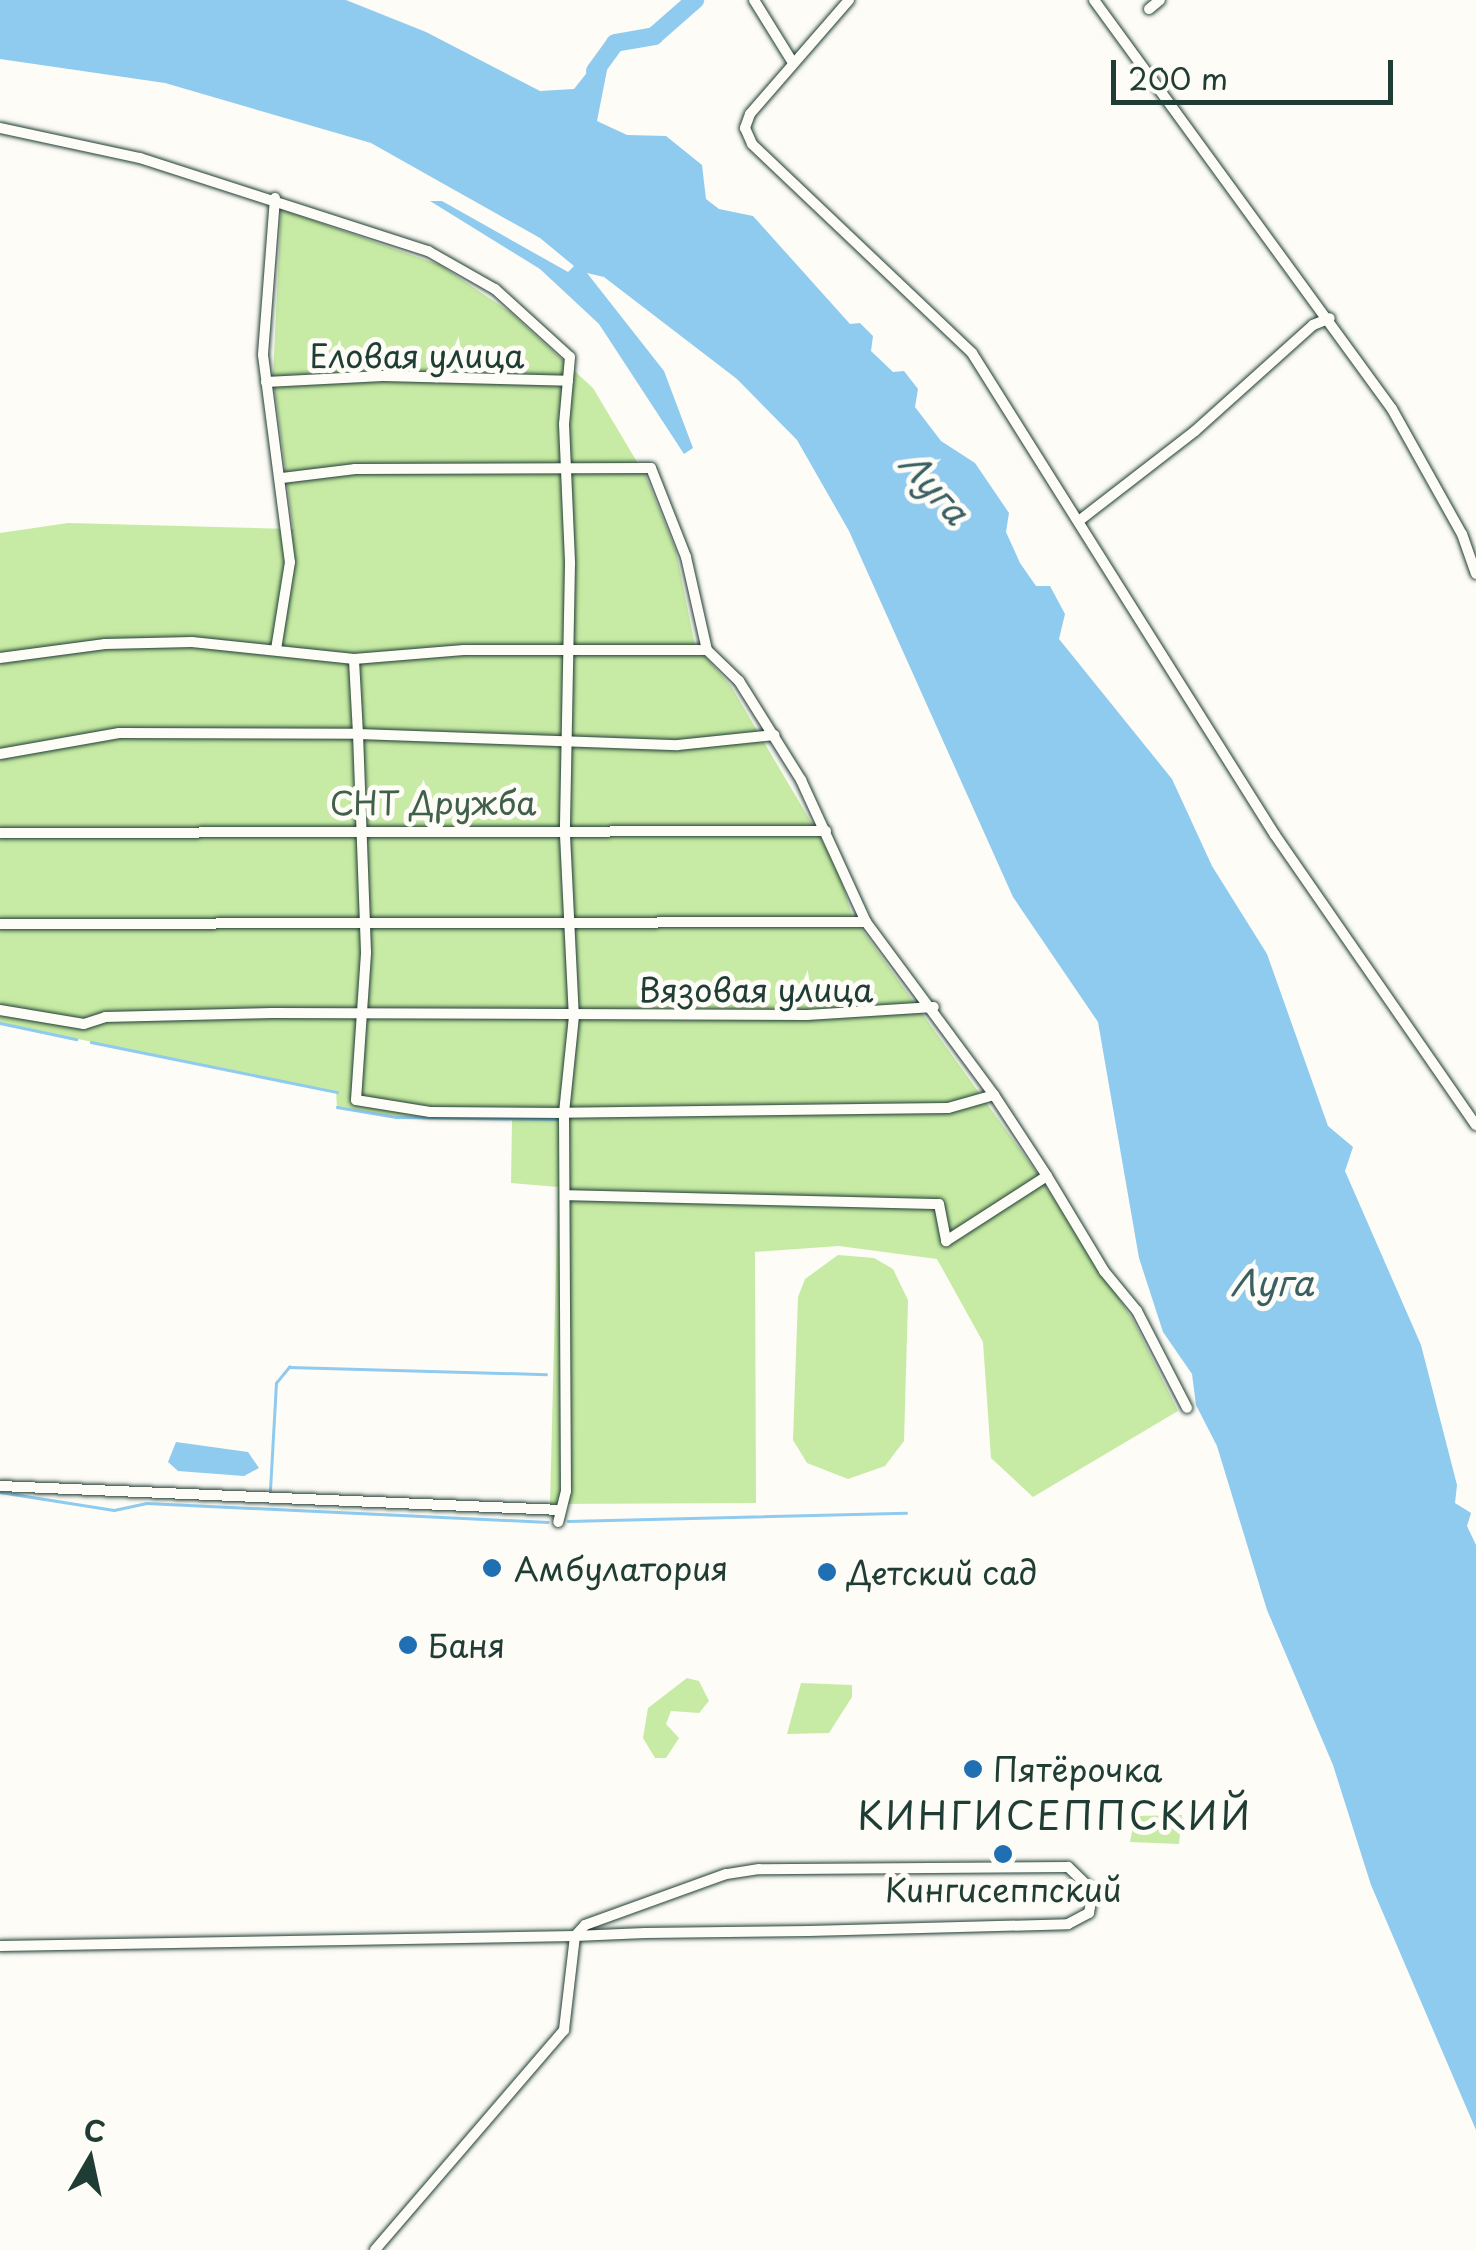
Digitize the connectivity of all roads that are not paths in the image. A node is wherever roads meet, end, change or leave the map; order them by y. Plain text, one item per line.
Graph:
1 (754, 0) edge
2 (849, 0) edge
3 (1094, 0) edge
4 (1160, 0) edge
5 (1149, 9) dead end
6 (793, 63) junction
7 (0, 128) edge
8 (275, 198) junction
9 (1330, 318) junction
10 (568, 381) junction
11 (266, 382) junction
12 (568, 472) junction
13 (282, 478) junction
14 (1080, 520) junction
15 (1476, 574) edge
16 (276, 648) junction
17 (568, 649) junction
18 (707, 650) junction
19 (0, 658) edge
20 (354, 659) junction
21 (358, 734) junction
22 (774, 735) junction
23 (566, 741) junction
24 (0, 754) edge
25 (826, 830) junction
26 (0, 833) edge
27 (364, 835) junction
28 (565, 835) junction
29 (366, 922) junction
30 (866, 922) junction
31 (0, 924) edge
32 (567, 926) junction
33 (934, 1008) junction
34 (0, 1010) edge
35 (362, 1014) junction
36 (576, 1016) junction
37 (994, 1095) junction
38 (564, 1113) junction
39 (1476, 1126) edge
40 (1047, 1176) junction
41 (565, 1194) junction
42 (1186, 1408) dead end
43 (0, 1486) edge
44 (575, 1936) junction
45 (0, 1946) edge
46 (375, 2250) edge

1 - 6 street
2 - 6 street
3 - 9 street
4 - 5 street
6 - 14 street
7 - 8 street
8 - 10 street
8 - 11 street
9 - 14 street
9 - 15 street
10 - 11 street, Еловая улица
10 - 12 street
11 - 13 street
12 - 13 street
12 - 17 street
12 - 18 street
13 - 16 street
14 - 39 street
16 - 19 street
16 - 20 street
17 - 18 street
17 - 20 street
17 - 23 street
18 - 22 street
20 - 21 street
21 - 23 street
21 - 24 street
21 - 27 street
22 - 23 street
22 - 25 street
23 - 28 street
25 - 28 street
25 - 30 street
26 - 27 street
27 - 28 street
27 - 29 street
28 - 32 street
29 - 31 street
29 - 32 street
29 - 35 street
30 - 32 street
30 - 33 street
32 - 36 street
33 - 36 street, Вязовая улица
33 - 37 street
34 - 35 street, Вязовая улица
35 - 36 street, Вязовая улица
35 - 38 street
36 - 38 street
37 - 38 street
37 - 40 street
38 - 41 street
40 - 41 street
40 - 42 street
41 - 43 street
44 - 44 street
44 - 45 street
44 - 46 street

